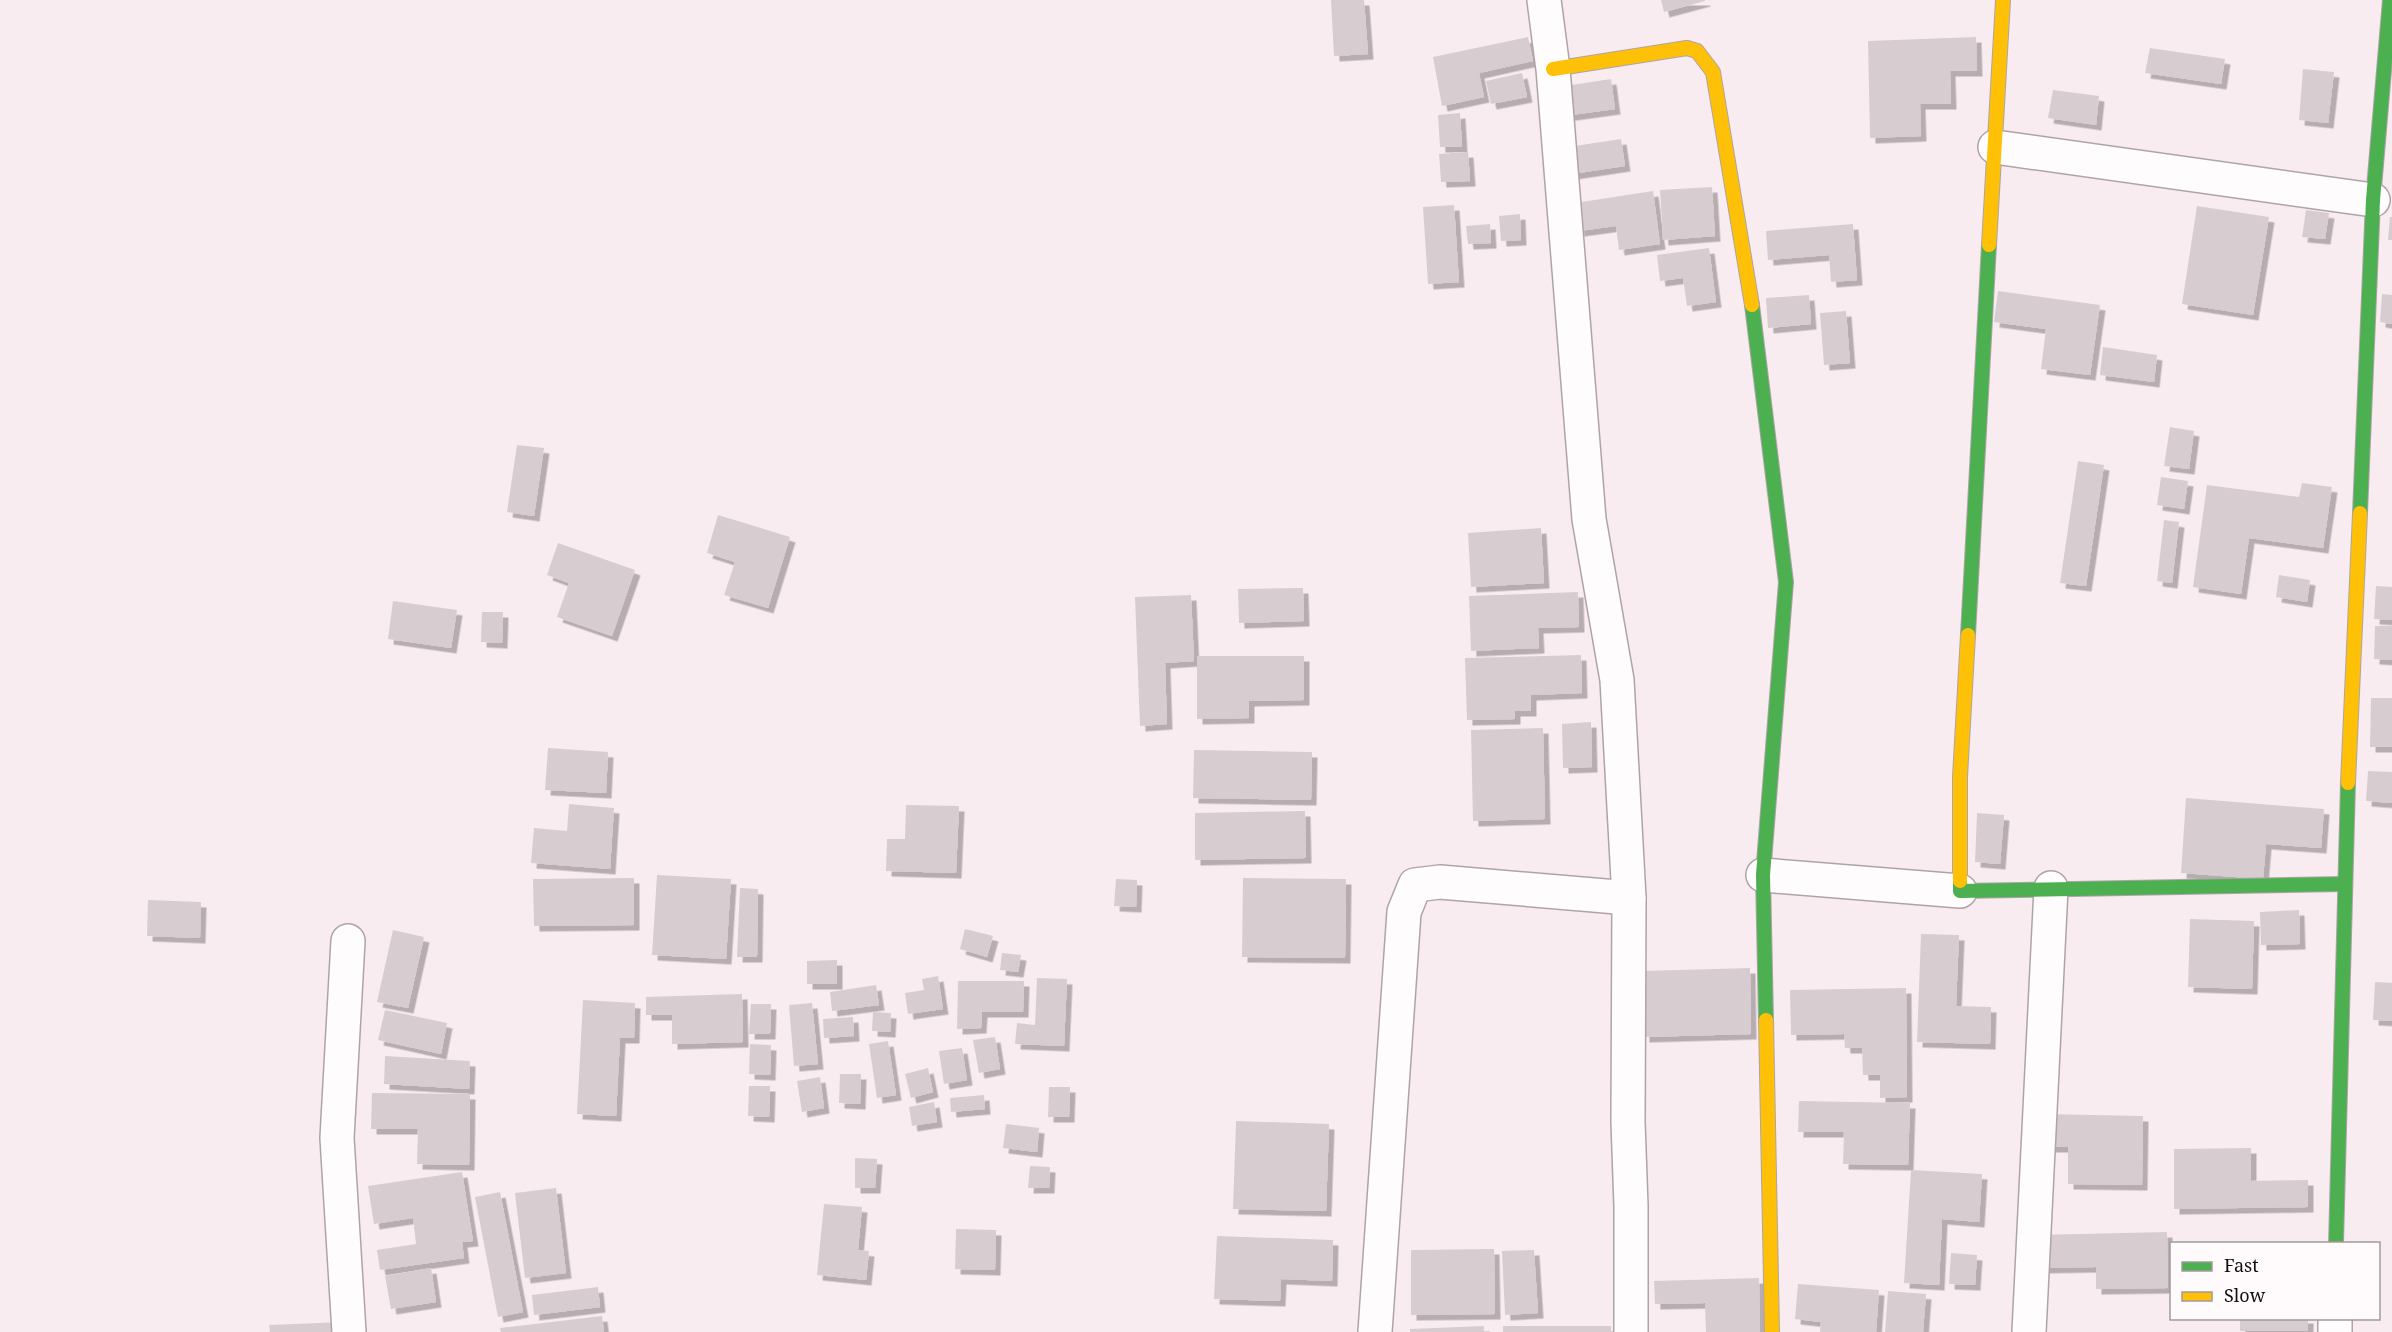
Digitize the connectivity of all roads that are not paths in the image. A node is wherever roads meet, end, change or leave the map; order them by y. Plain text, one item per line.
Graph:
1 (1545, 0) edge
2 (2003, 0) edge
3 (2390, 0) edge
4 (1553, 69) junction
5 (1995, 147) junction
6 (2373, 200) junction
7 (1763, 874) junction
8 (2344, 884) junction
9 (2051, 888) junction
10 (1960, 891) junction
11 (1629, 898) junction
12 (348, 941) dead end
13 (2336, 1242) edge
14 (349, 1332) edge
15 (1375, 1332) edge
16 (1632, 1332) edge
17 (1772, 1332) edge
18 (2029, 1332) edge

1 - 4 street
2 - 5 street
3 - 6 street
4 - 7 street
4 - 11 street
5 - 6 street
5 - 10 street
6 - 8 street
7 - 10 street
7 - 17 street
8 - 9 street
8 - 13 street
9 - 10 street
9 - 18 street
11 - 15 street
11 - 16 street
12 - 14 street

